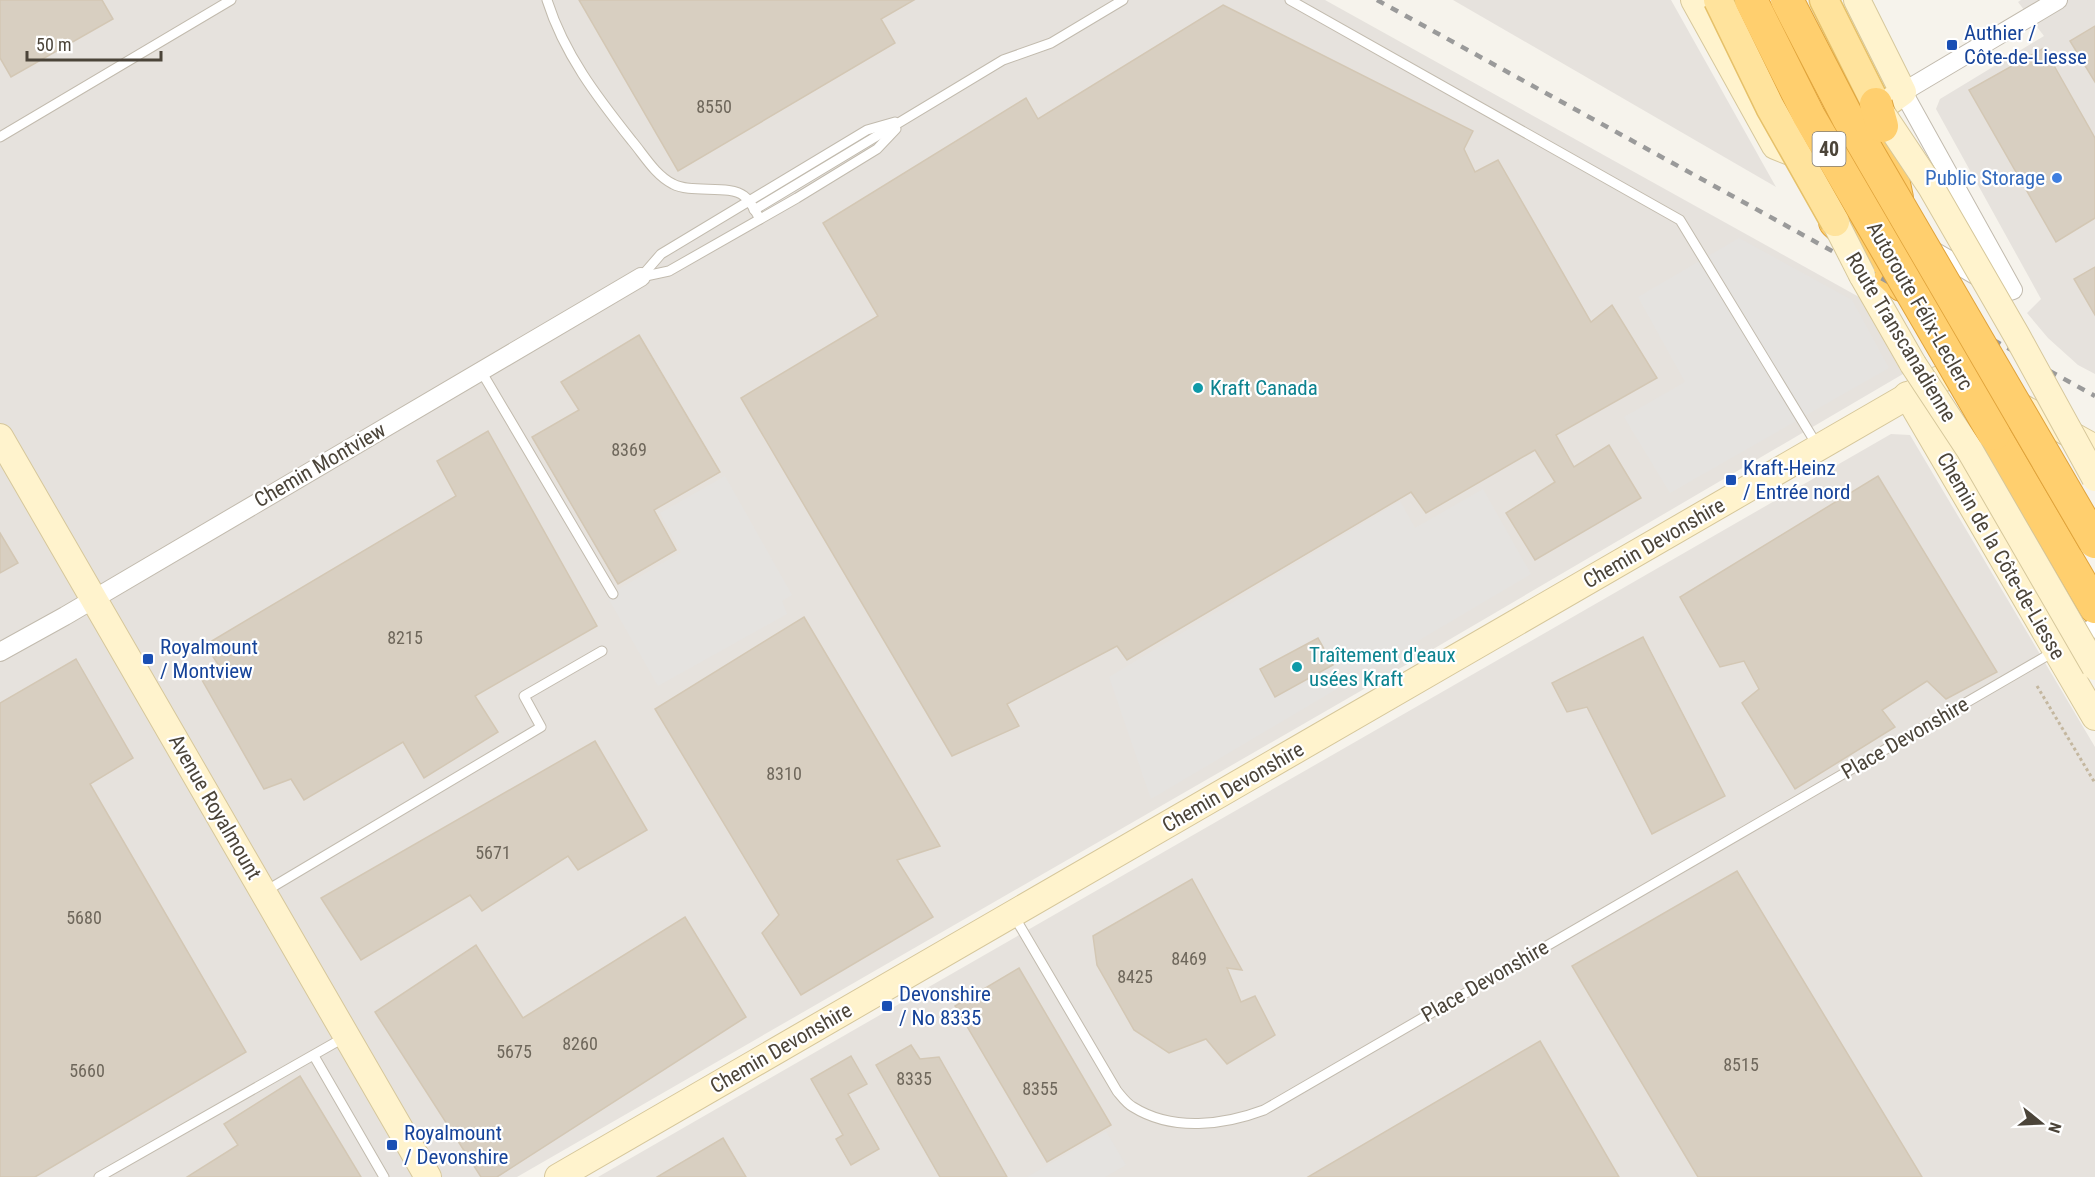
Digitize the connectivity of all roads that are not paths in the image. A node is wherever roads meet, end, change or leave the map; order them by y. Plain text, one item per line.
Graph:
1 (231, 0) edge
2 (547, 0) edge
3 (1123, 0) edge
4 (1290, 0) edge
5 (1694, 0) edge
6 (1718, 0) edge
7 (1751, 0) edge
8 (1787, 0) edge
9 (1824, 0) edge
10 (1857, 0) edge
11 (2058, 0) edge
12 (1889, 98) junction
13 (907, 118) junction
14 (0, 137) edge
15 (1776, 146) junction
16 (748, 200) junction
17 (1898, 205) junction
18 (757, 214) junction
19 (1834, 222) junction
20 (2000, 267) junction
21 (640, 277) junction
22 (1989, 283) junction
23 (1913, 295) junction
24 (481, 371) junction
25 (1907, 395) junction
26 (0, 437) edge
27 (1819, 447) junction
28 (2095, 448) edge
29 (2095, 478) edge
30 (2095, 542) edge
31 (613, 594) dead end
32 (94, 599) junction
33 (2095, 607) edge
34 (2095, 627) edge
35 (2057, 650) junction
36 (602, 651) dead end
37 (0, 652) edge
38 (2095, 667) edge
39 (2095, 717) edge
40 (264, 892) junction
41 (1013, 914) junction
42 (347, 1036) junction
43 (314, 1056) junction
44 (99, 1177) edge
45 (384, 1177) edge
46 (428, 1177) edge
47 (558, 1177) edge

1 - 14 lane
2 - 16 lane
3 - 13 lane
4 - 27 lane
5 - 15 street
6 - 19 main road, Route Transcanadienne, bridge
7 - 23 highway, Autoroute Félix-Leclerc / 40, bridge
8 - 17 highway, Autoroute Félix-Leclerc / 40, bridge
9 - 12 main road
10 - 12 street
11 - 12 street
12 - 15 street
12 - 17 highway, bridge
12 - 20 street
12 - 29 street, bridge
13 - 16 lane
13 - 18 lane
15 - 22 street
16 - 18 lane
16 - 21 lane
17 - 30 highway, Autoroute Félix-Leclerc / 40, bridge
18 - 21 lane
19 - 23 highway, bridge
19 - 38 street, Route Transcanadienne, bridge
20 - 22 street
20 - 22 street
21 - 24 street, Chemin Montview
23 - 33 highway, Autoroute Félix-Leclerc / 40, bridge
24 - 31 lane
24 - 32 street, Chemin Montview
25 - 27 street, Chemin Devonshire
25 - 28 street, Chemin Devonshire
25 - 35 street, Chemin de la Côte-de-Liesse
26 - 32 street, Avenue Royalmount
27 - 41 street, Chemin Devonshire
32 - 37 street, Chemin Montview
32 - 40 street, Avenue Royalmount
34 - 35 street
35 - 39 street, Chemin de la Côte-de-Liesse
35 - 41 lane, Place Devonshire
36 - 40 lane
40 - 42 street, Avenue Royalmount
41 - 47 street, Chemin Devonshire
42 - 43 lane
42 - 46 street, Avenue Royalmount
43 - 44 lane
43 - 45 lane

